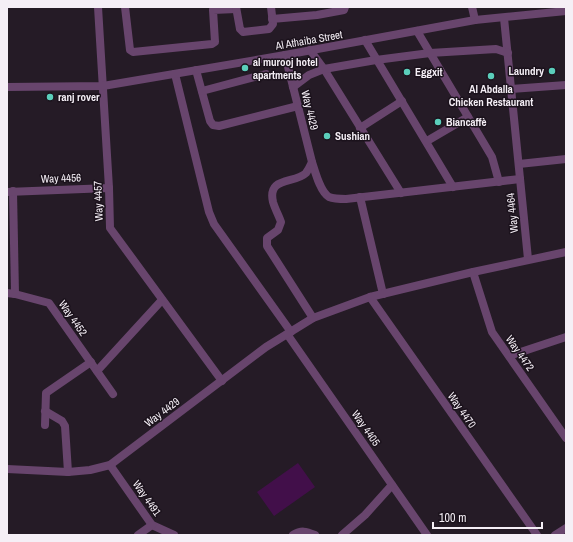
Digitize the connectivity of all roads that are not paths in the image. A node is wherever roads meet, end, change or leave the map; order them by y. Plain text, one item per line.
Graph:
1 (98, 7) edge
2 (125, 7) edge
3 (271, 7) edge
4 (345, 7) edge
5 (472, 7) edge
6 (236, 8) edge
7 (213, 9) edge
8 (317, 11) edge
9 (566, 11) edge
10 (504, 18) junction
11 (272, 20) junction
12 (475, 20) junction
13 (417, 31) junction
14 (365, 40) junction
15 (310, 50) junction
16 (430, 53) junction
17 (508, 53) junction
18 (285, 55) junction
19 (376, 60) junction
20 (324, 69) junction
21 (196, 70) junction
22 (175, 74) junction
23 (266, 74) dead end
24 (566, 85) edge
25 (103, 86) junction
26 (7, 87) edge
27 (293, 87) junction
28 (511, 89) junction
29 (202, 91) junction
30 (402, 101) junction
31 (298, 106) junction
32 (468, 117) junction
33 (360, 128) junction
34 (427, 141) junction
35 (566, 159) edge
36 (312, 162) junction
37 (519, 164) junction
38 (520, 179) junction
39 (499, 182) junction
40 (453, 187) junction
41 (109, 188) junction
42 (10, 191) edge
43 (401, 193) junction
44 (360, 197) junction
45 (566, 252) edge
46 (528, 259) junction
47 (473, 272) junction
48 (11, 293) edge
49 (383, 294) junction
50 (370, 298) junction
51 (162, 300) junction
52 (313, 318) junction
53 (289, 333) junction
54 (566, 337) edge
55 (509, 356) junction
56 (91, 362) junction
57 (97, 371) junction
58 (222, 381) junction
59 (113, 394) dead end
60 (45, 411) junction
61 (45, 425) dead end
62 (563, 426) edge
63 (566, 438) edge
64 (110, 465) junction
65 (7, 469) edge
66 (68, 472) junction
67 (392, 485) junction
68 (152, 525) junction
69 (566, 528) edge
70 (138, 535) edge
71 (174, 535) edge
72 (293, 535) edge
73 (315, 535) edge
74 (342, 535) edge
75 (427, 535) edge
76 (537, 535) edge
77 (555, 535) edge

1 - 25 street, Way 4457
2 - 7 street
3 - 11 street
4 - 8 street
5 - 12 street
6 - 7 street
6 - 11 street
8 - 11 street
9 - 10 street, Al Athaiba Street
10 - 12 street, Al Athaiba Street
10 - 17 street, Way 4464
12 - 13 street, Al Athaiba Street
13 - 14 street, Al Athaiba Street
13 - 16 street
14 - 15 street, Al Athaiba Street
14 - 19 street
15 - 18 street, Al Athaiba Street
15 - 20 street
16 - 17 street
16 - 19 street
16 - 32 street
17 - 28 street, Way 4464
18 - 21 street, Al Athaiba Street
18 - 27 street, Way 4429
19 - 20 street
19 - 30 street
20 - 27 street
20 - 33 street
21 - 22 street, Al Athaiba Street
21 - 29 street
22 - 25 street, Al Athaiba Street
22 - 53 street, Way 4405
23 - 29 street
24 - 28 street
25 - 26 street, Al Athaiba Street
25 - 41 street, Way 4457
27 - 31 street, Way 4429
28 - 37 street, Way 4464
29 - 31 street
30 - 33 street
30 - 34 street
31 - 36 street, Way 4429
32 - 34 street
32 - 39 street
33 - 43 street
34 - 40 street
35 - 37 street
36 - 44 street, Way 4429
36 - 52 street
37 - 38 street, Way 4464
38 - 39 street
38 - 46 street, Way 4464
39 - 40 street
40 - 43 street
41 - 42 street, Way 4456
41 - 51 street, Way 4457
42 - 48 street, Way 4456
43 - 44 street
44 - 49 street
45 - 46 street, Way 4429
46 - 47 street, Way 4429
47 - 49 street, Way 4429
47 - 55 street, Way 4472
48 - 56 street, Way 4452
49 - 50 street, Way 4429
50 - 52 street, Way 4429
50 - 76 street, Way 4470
51 - 57 street
51 - 58 street, Way 4457
52 - 53 street, Way 4429
53 - 58 street, Way 4429
53 - 67 street, Way 4405
54 - 55 street
55 - 62 street, Way 4472
56 - 57 street, Way 4452
56 - 60 street
57 - 59 street, Way 4452
58 - 64 street, Way 4429
60 - 61 street
60 - 66 street
62 - 63 street, Way 4472
64 - 66 street, Way 4429
64 - 68 street, Way 4491
65 - 66 street, Way 4429
67 - 74 street
67 - 75 street, Way 4405
68 - 70 street
68 - 71 street, Way 4491
69 - 77 street
72 - 73 street

